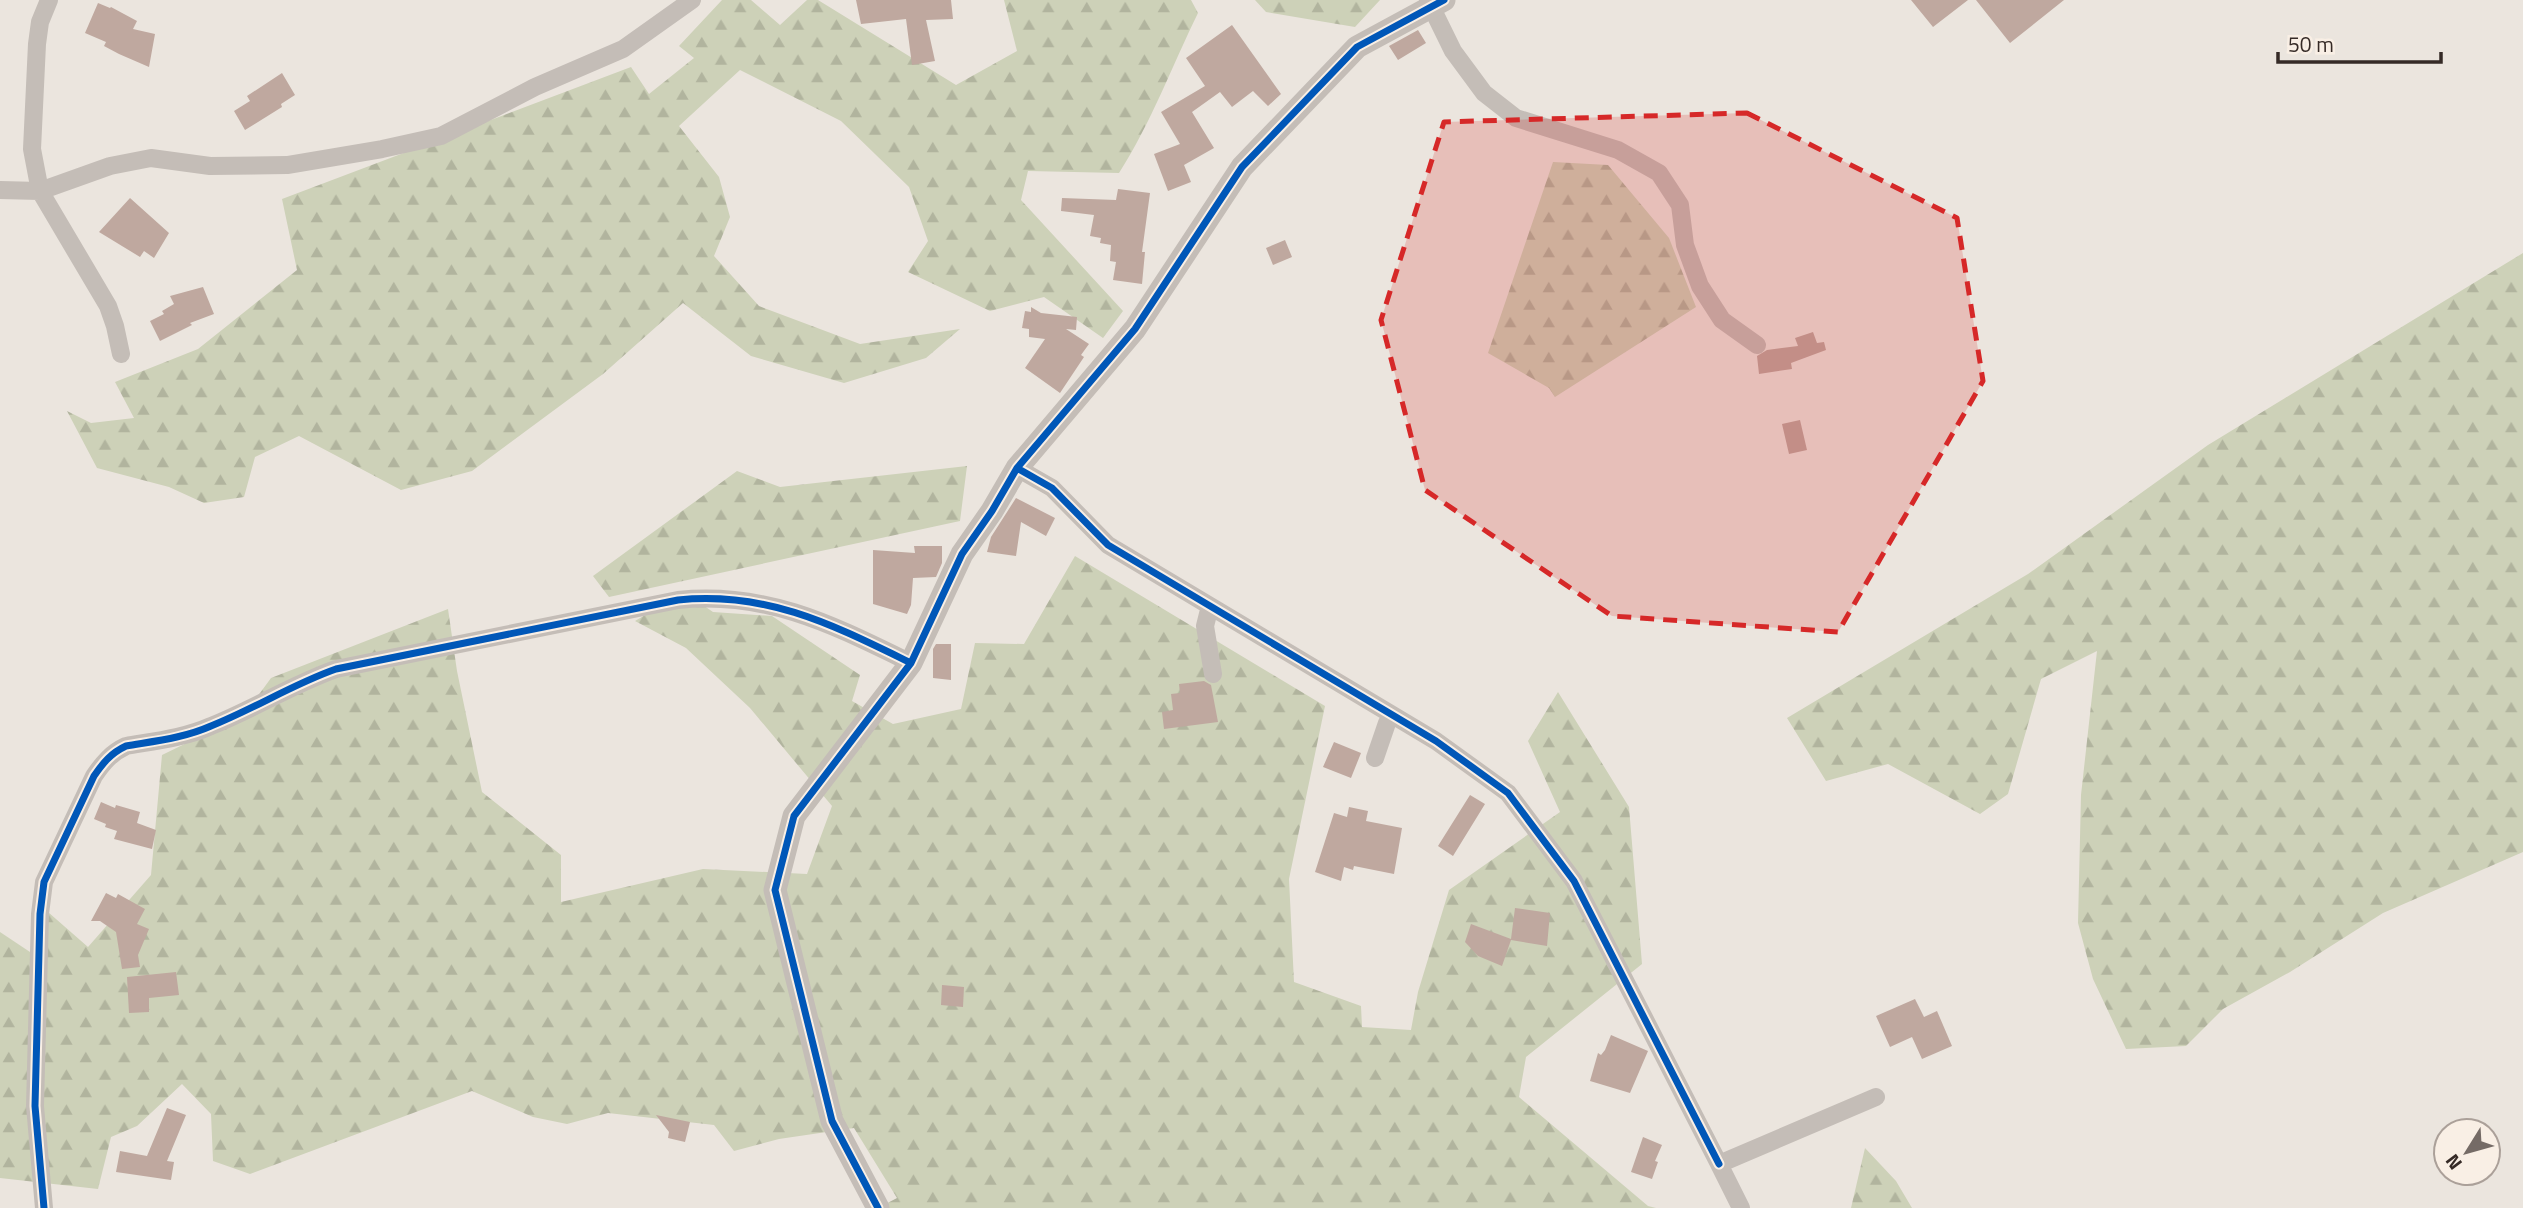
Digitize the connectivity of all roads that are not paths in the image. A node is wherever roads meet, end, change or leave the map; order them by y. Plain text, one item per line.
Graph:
1 (49, 0) edge
2 (692, 0) edge
3 (1435, 2) edge
4 (0, 190) edge
5 (40, 191) junction
6 (1757, 345) dead end
7 (121, 354) dead end
8 (1017, 468) junction
9 (1210, 606) junction
10 (911, 663) junction
11 (1213, 674) dead end
12 (1392, 715) junction
13 (1375, 758) dead end
14 (1876, 1097) dead end
15 (1719, 1164) junction
16 (44, 1208) edge
17 (878, 1208) edge
18 (1741, 1208) edge

1 - 5 street
2 - 5 street
3 - 6 street
3 - 8 street
4 - 5 street
5 - 7 street
8 - 9 street
8 - 10 street
9 - 11 street
9 - 12 street
10 - 16 street
10 - 17 street
12 - 13 street
12 - 15 street
14 - 15 street
15 - 18 street

